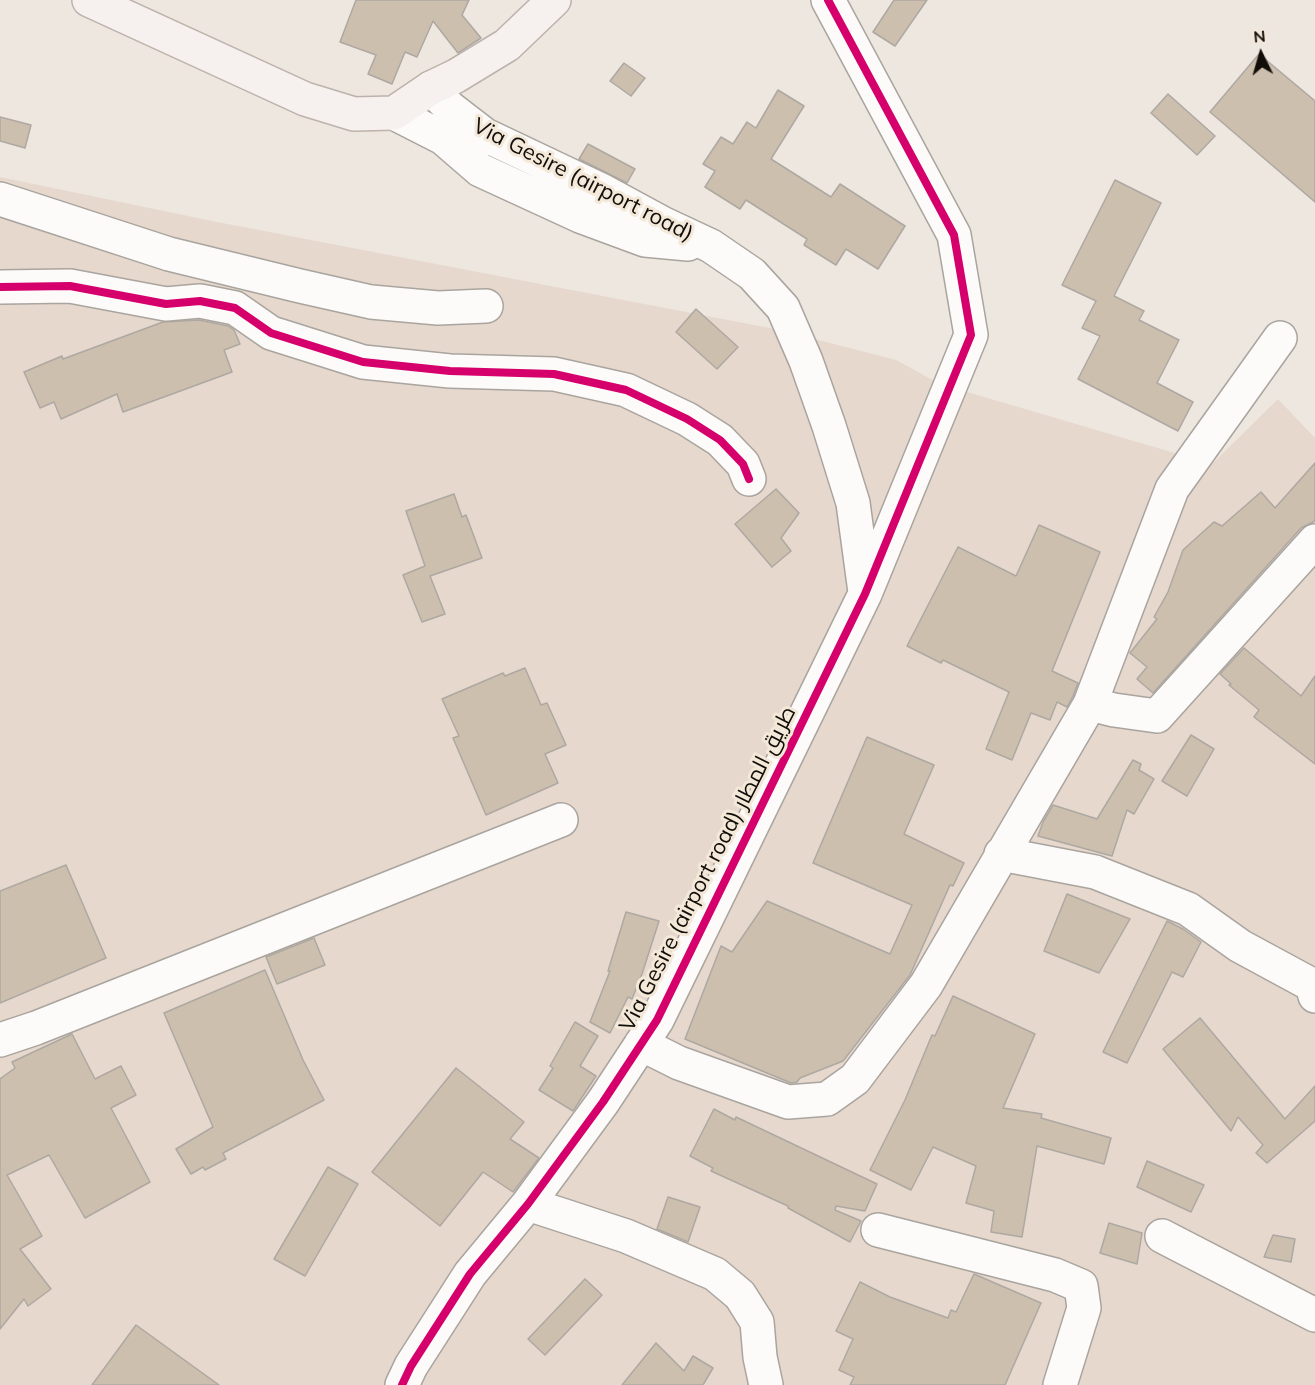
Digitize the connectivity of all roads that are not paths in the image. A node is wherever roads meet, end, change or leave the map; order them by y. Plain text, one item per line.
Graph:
1 (89, 0) edge
2 (554, 0) edge
3 (828, 0) edge
4 (431, 88) junction
5 (394, 113) junction
6 (0, 199) edge
7 (711, 246) junction
8 (0, 287) edge
9 (486, 306) dead end
10 (1280, 338) dead end
11 (749, 478) dead end
12 (1315, 540) edge
13 (866, 594) junction
14 (1090, 704) junction
15 (561, 820) dead end
16 (1001, 854) junction
17 (1315, 996) edge
18 (0, 1040) edge
19 (641, 1044) junction
20 (528, 1204) junction
21 (878, 1230) dead end
22 (1162, 1236) dead end
23 (1315, 1315) edge
24 (402, 1385) edge
25 (766, 1385) edge
26 (1060, 1385) edge

1 - 5 main road
2 - 4 main road
3 - 13 street, Via Gesire (airport road) طريق المطار
4 - 5 main road
4 - 7 street, Via Gesire (airport road)
5 - 7 street, Via Gesire (airport road)
6 - 9 street
7 - 13 street, Via Gesire (airport road)
8 - 11 street
10 - 14 street
12 - 14 street
13 - 19 street, Via Gesire (airport road) طريق المطار
14 - 16 street
15 - 18 street
16 - 17 street
16 - 19 street
19 - 20 street, Via Gesire (airport road) طريق المطار
20 - 24 street, Via Gesire (airport road) طريق المطار
20 - 25 street
21 - 26 street
22 - 23 street

